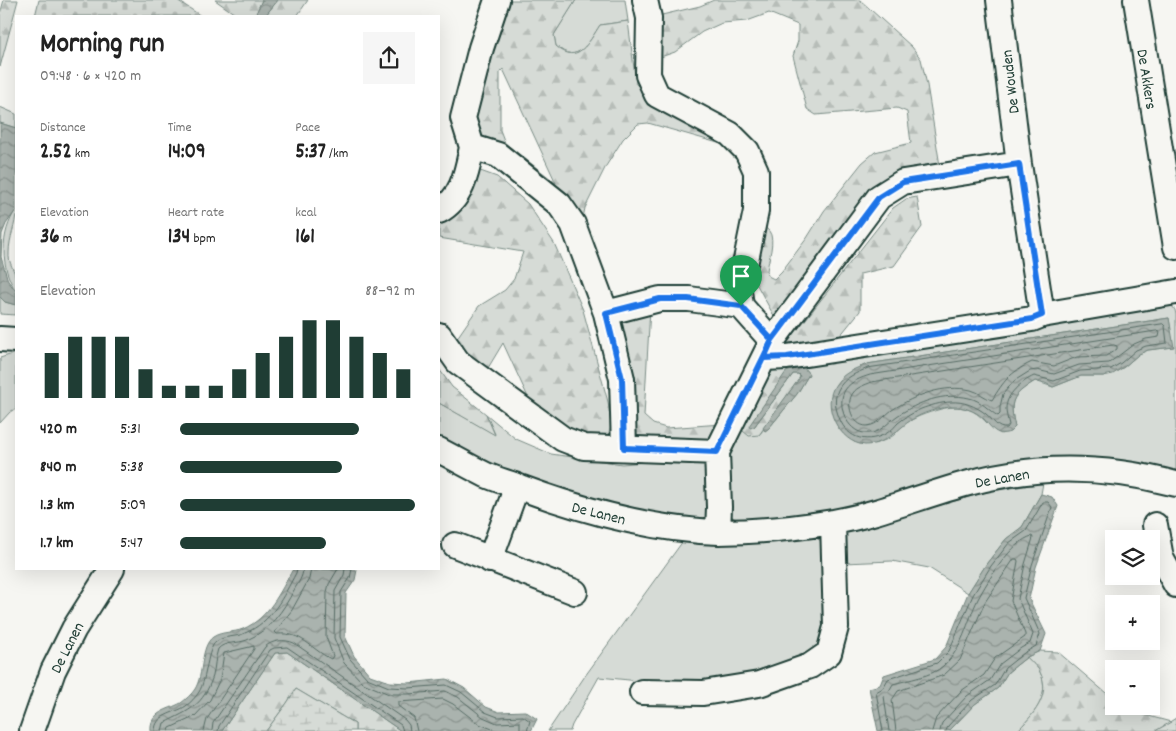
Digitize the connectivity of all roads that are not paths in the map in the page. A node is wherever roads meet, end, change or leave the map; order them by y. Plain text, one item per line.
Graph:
1 (497, 0) edge
2 (645, 0) edge
3 (999, 0) edge
4 (1136, 0) edge
5 (472, 147) junction
6 (1019, 164) junction
7 (440, 210) edge
8 (1176, 247) edge
9 (1176, 292) edge
10 (741, 306) junction
11 (606, 313) junction
12 (1042, 315) junction
13 (440, 336) edge
14 (0, 339) edge
15 (15, 340) edge
16 (768, 349) junction
17 (624, 448) junction
18 (440, 451) edge
19 (717, 452) junction
20 (1176, 484) edge
21 (517, 486) junction
22 (833, 522) junction
23 (1155, 525) dead end
24 (718, 532) junction
25 (454, 545) dead end
26 (490, 560) junction
27 (111, 570) edge
28 (1176, 585) edge
29 (574, 592) dead end
30 (642, 692) dead end
31 (32, 731) edge

1 - 5 street
2 - 10 street
3 - 6 street, De Wouden
4 - 8 street, De Akkers
5 - 7 street
5 - 11 street
6 - 12 street, De Wouden
6 - 16 street
9 - 12 street
10 - 11 street
10 - 16 street
11 - 17 street
12 - 16 street
13 - 17 street
14 - 15 street
16 - 19 street
17 - 19 street
18 - 21 street, De Lanen
19 - 24 street
20 - 22 street, De Lanen
21 - 24 street, De Lanen
21 - 26 street
22 - 24 street, De Lanen
22 - 30 street
23 - 28 street
25 - 26 street
26 - 29 street
27 - 31 street, De Lanen

